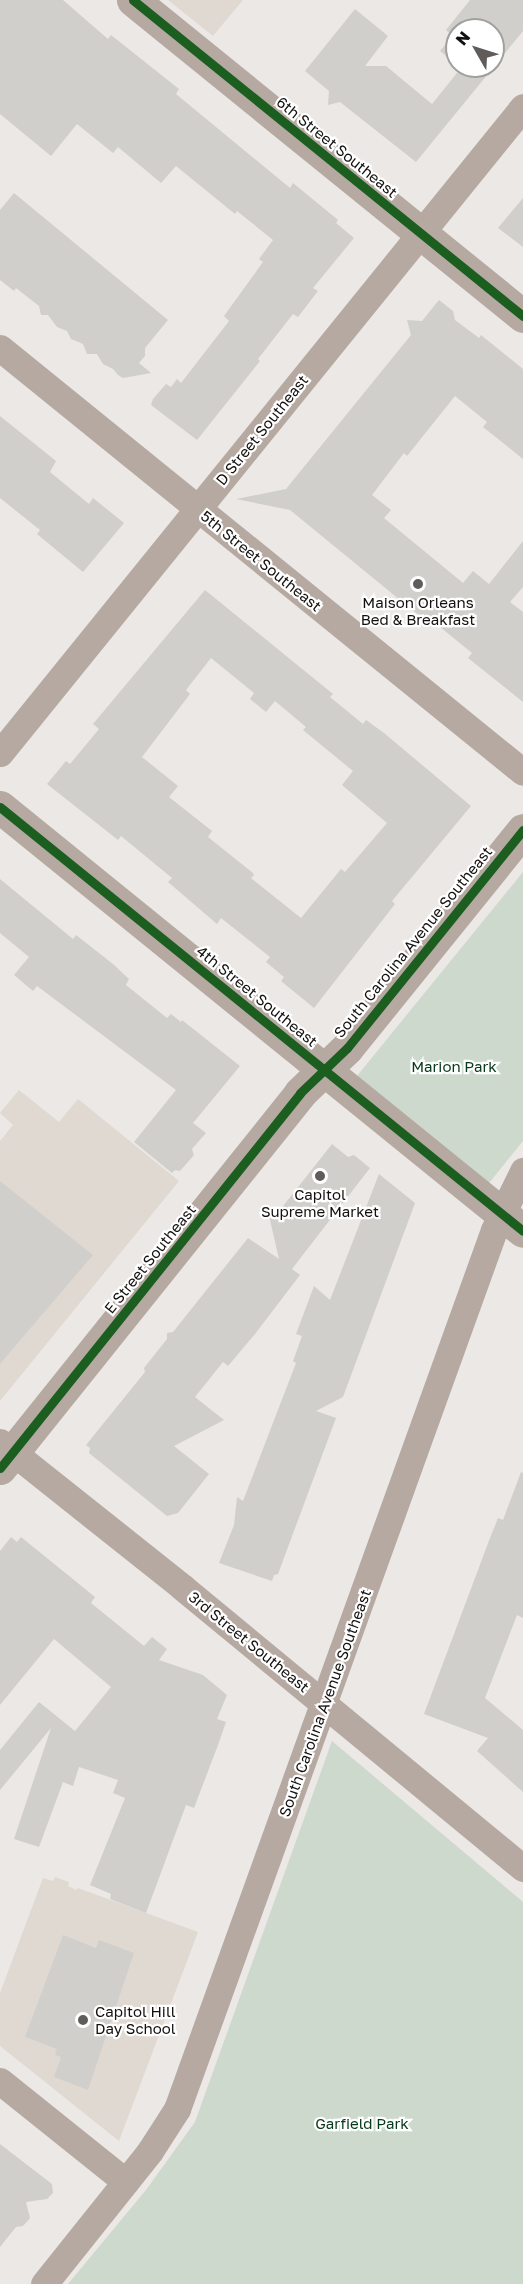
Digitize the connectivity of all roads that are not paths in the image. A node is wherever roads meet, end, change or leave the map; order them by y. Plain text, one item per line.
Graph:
1 (133, 0) edge
2 (523, 107) edge
3 (421, 234) junction
4 (523, 316) edge
5 (0, 348) edge
6 (198, 509) junction
7 (0, 753) edge
8 (523, 772) edge
9 (0, 807) edge
10 (523, 830) edge
11 (324, 1070) junction
12 (523, 1171) edge
13 (512, 1221) edge
14 (4, 1454) edge
15 (324, 1704) junction
16 (523, 1868) edge
17 (0, 2081) edge
18 (126, 2182) junction
19 (44, 2284) edge

1 - 3 street, 6th Street Southeast
2 - 3 street, D Street Southeast
3 - 4 street, 6th Street Southeast
3 - 6 street, D Street Southeast
5 - 6 street, 5th Street Southeast
6 - 7 street, D Street Southeast
6 - 8 street, 5th Street Southeast
9 - 11 street, 4th Street Southeast
10 - 11 street, South Carolina Avenue Southeast
11 - 13 street, 4th Street Southeast
11 - 14 street, E Street Southeast
12 - 13 street
13 - 15 street, South Carolina Avenue Southeast
14 - 15 street, 3rd Street Southeast
15 - 16 street, 3rd Street Southeast
15 - 18 street, South Carolina Avenue Southeast
17 - 18 street
18 - 19 street, South Carolina Avenue Southeast

